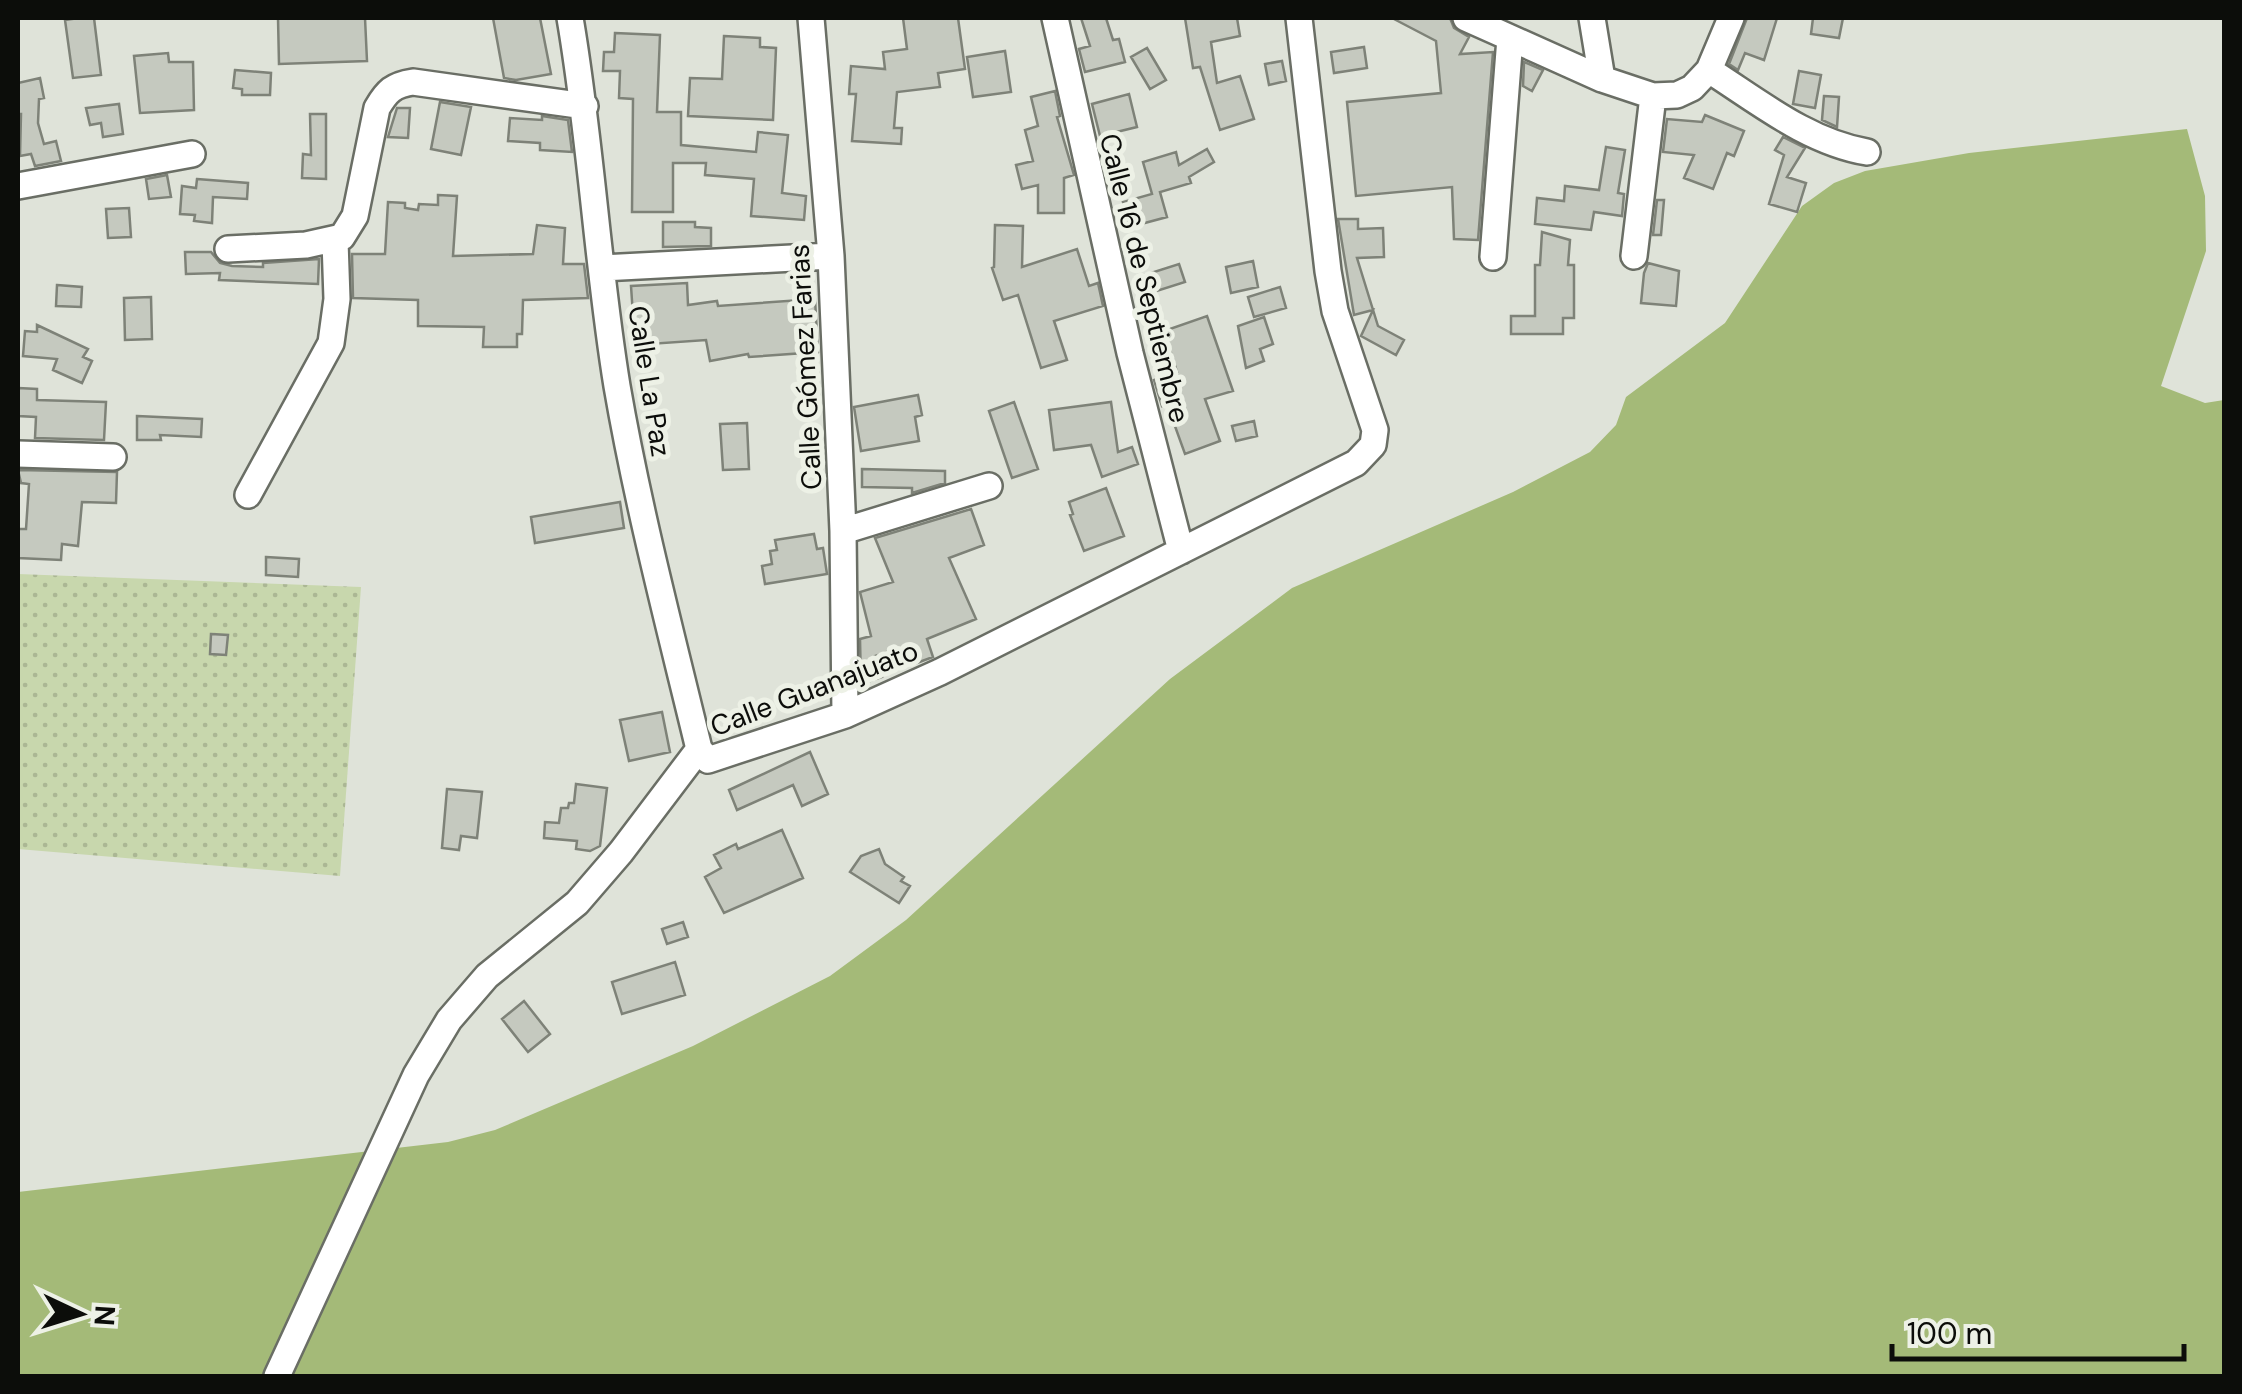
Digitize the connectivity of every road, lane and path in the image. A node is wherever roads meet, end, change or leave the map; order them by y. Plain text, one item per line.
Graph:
1 (570, 18) edge
2 (811, 18) edge
3 (1055, 18) edge
4 (1299, 18) edge
5 (1466, 18) edge
6 (1592, 18) edge
7 (1731, 18) edge
8 (1510, 38) junction
9 (1709, 70) junction
10 (1602, 79) junction
11 (1653, 96) junction
12 (586, 106) junction
13 (1867, 152) dead end
14 (192, 154) dead end
15 (18, 186) edge
16 (335, 242) junction
17 (228, 249) dead end
18 (831, 256) junction
19 (1634, 256) dead end
20 (1492, 257) dead end
21 (602, 268) junction
22 (18, 454) edge
23 (112, 457) dead end
24 (989, 486) dead end
25 (248, 496) dead end
26 (843, 531) junction
27 (1182, 550) junction
28 (845, 715) junction
29 (700, 749) junction
30 (277, 1376) edge

1 - 12 street, Calle La Paz
2 - 18 street, Calle Gómez Farias
3 - 27 street, Calle 16 de Septiembre
4 - 27 street, Calle Guanajuato
5 - 8 street
6 - 10 street
7 - 9 street
8 - 10 street
8 - 20 street
9 - 11 street
9 - 13 street
10 - 11 street
11 - 19 street
12 - 16 street
12 - 21 street, Calle La Paz
14 - 15 street
16 - 17 street
16 - 25 street
18 - 21 street
18 - 26 street, Calle Gómez Farias
21 - 29 street, Calle La Paz
22 - 23 street
24 - 26 street
26 - 28 street, Calle Gómez Farias
27 - 28 street, Calle Guanajuato
28 - 29 street, Calle Guanajuato
29 - 30 street, Calle Guanajuato

